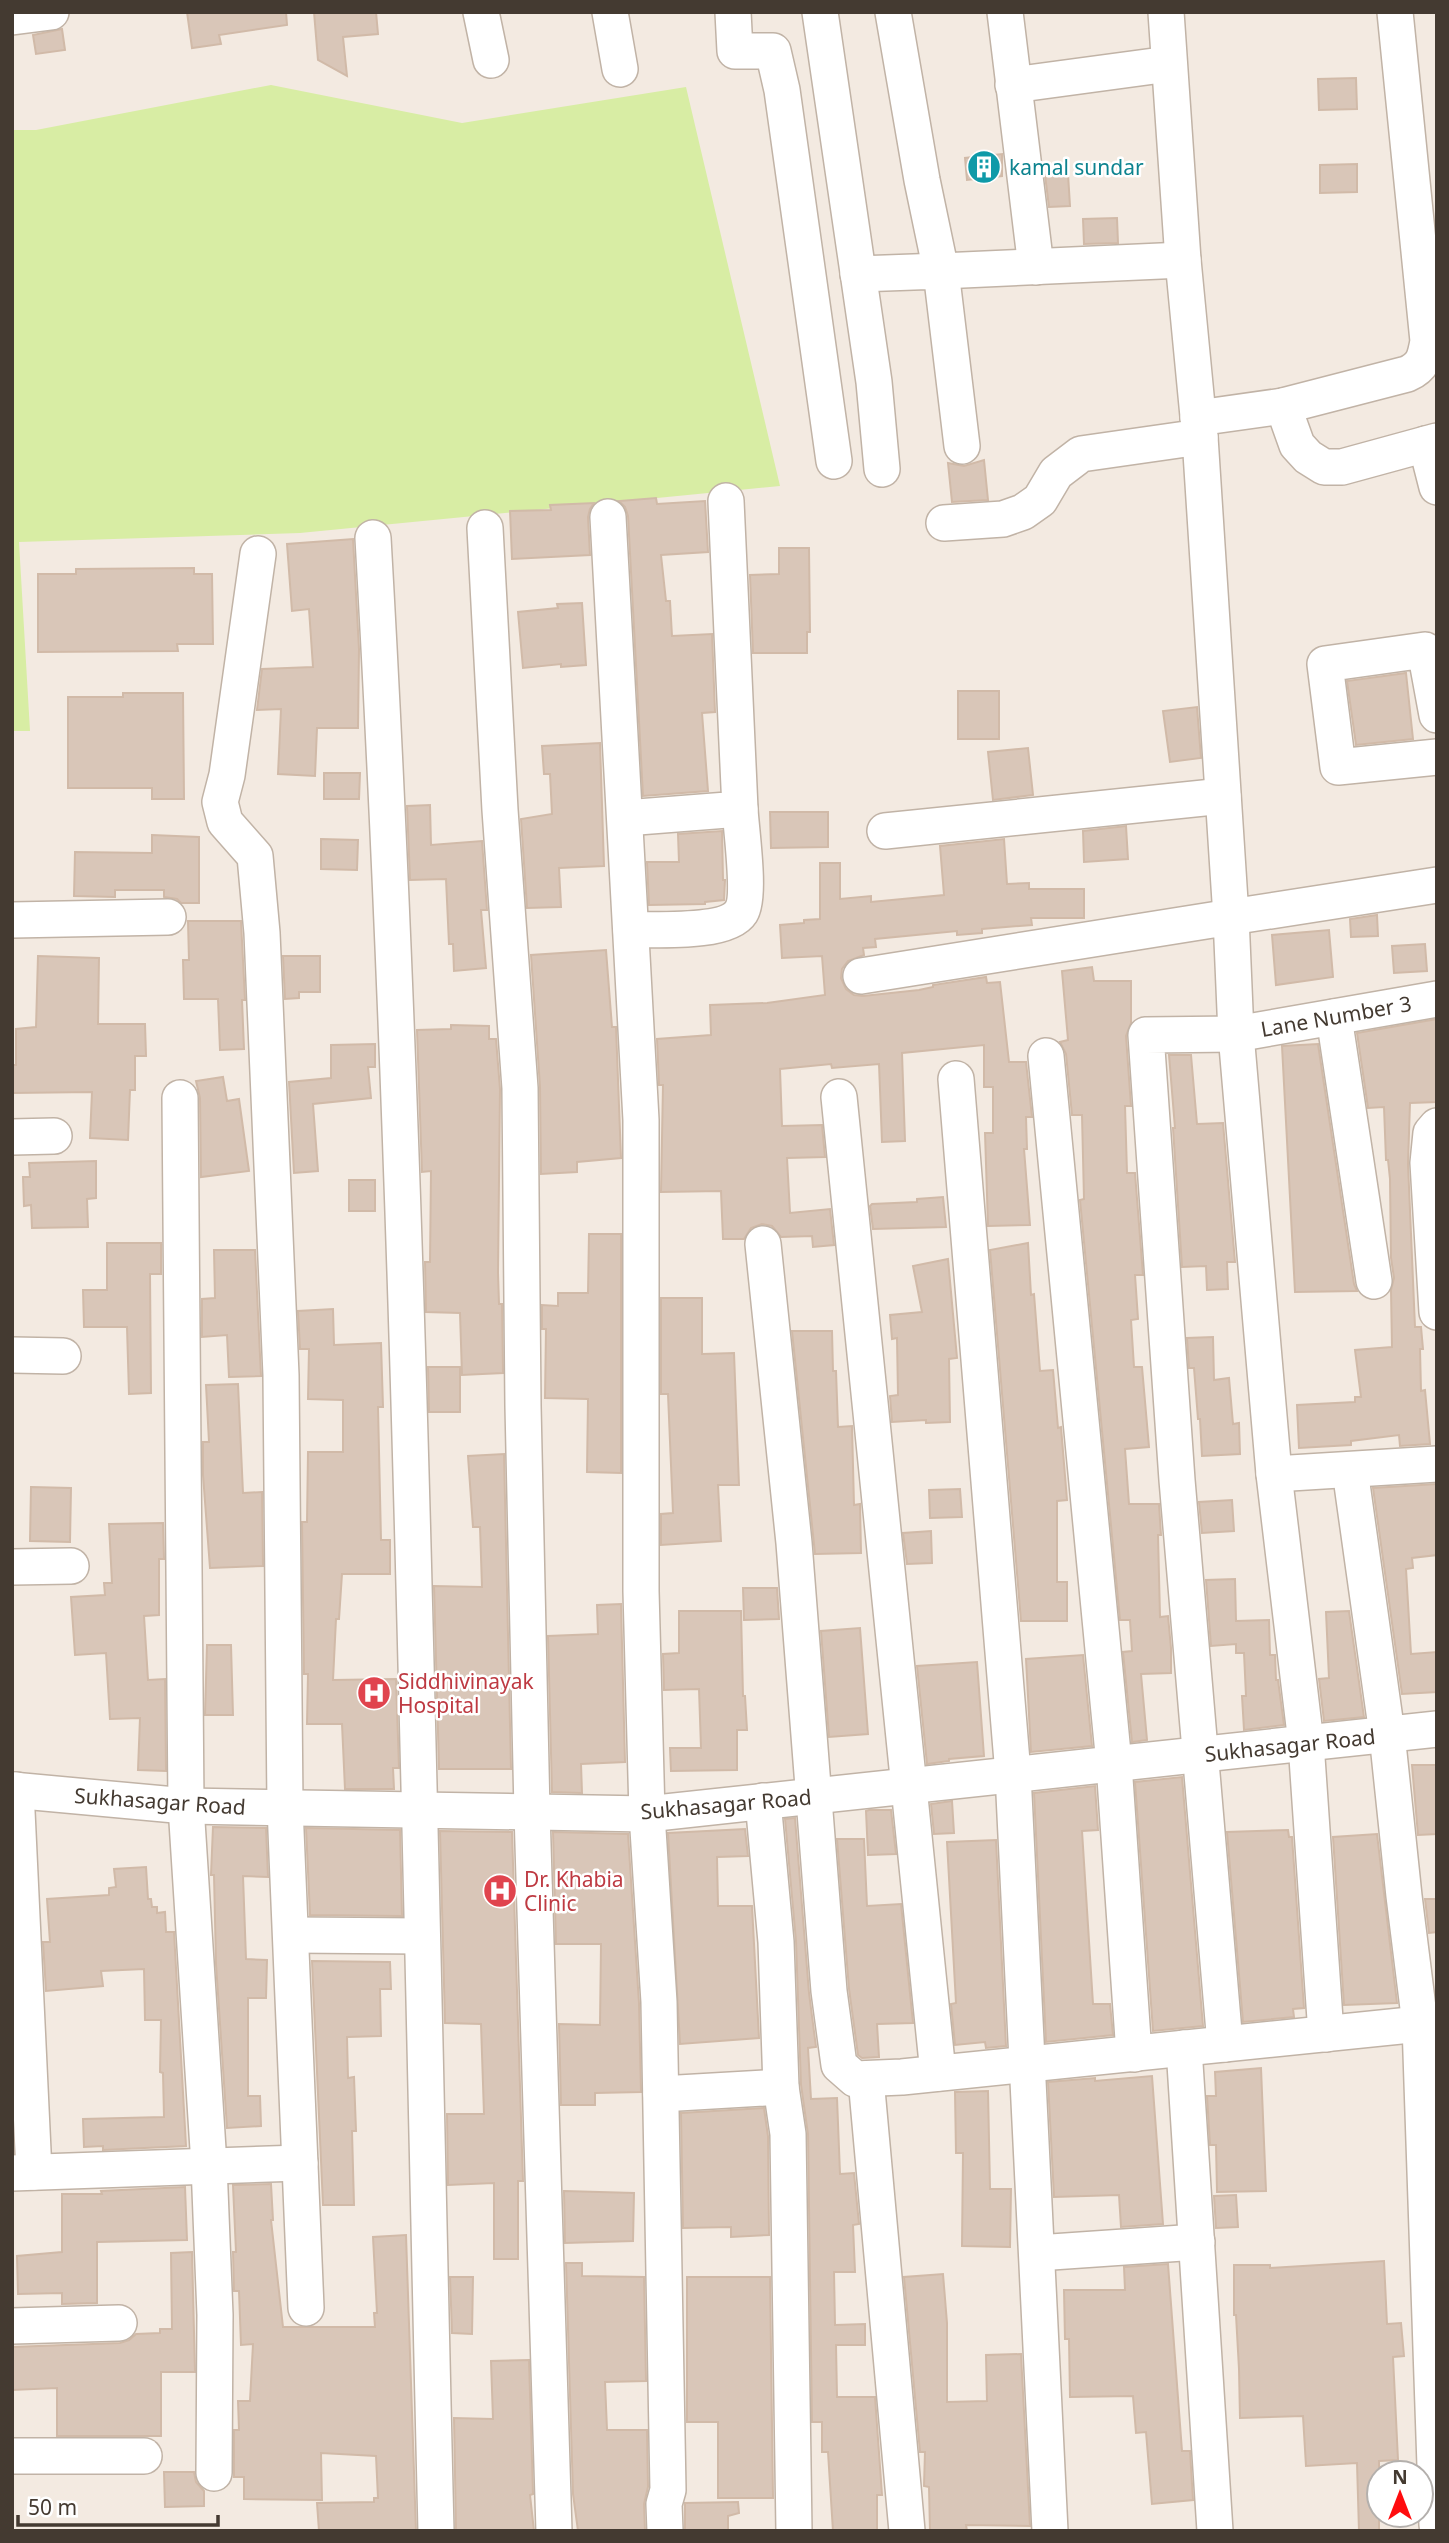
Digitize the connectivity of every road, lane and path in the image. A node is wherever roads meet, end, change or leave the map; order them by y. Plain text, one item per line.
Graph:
1 (51, 12) edge
2 (481, 12) edge
3 (610, 12) edge
4 (733, 12) edge
5 (820, 12) edge
6 (893, 12) edge
7 (1004, 12) edge
8 (1166, 12) edge
9 (1395, 12) edge
10 (12, 17) edge
11 (491, 60) dead end
12 (1169, 64) junction
13 (620, 69) dead end
14 (1013, 85) junction
15 (1183, 260) junction
16 (1037, 267) junction
17 (941, 271) junction
18 (858, 274) junction
19 (1283, 406) junction
20 (1199, 428) junction
21 (1432, 442) edge
22 (962, 446) dead end
23 (834, 461) dead end
24 (882, 469) dead end
25 (1437, 487) edge
26 (726, 501) dead end
27 (608, 517) dead end
28 (944, 523) dead end
29 (485, 528) dead end
30 (373, 538) dead end
31 (258, 554) dead end
32 (1435, 700) edge
33 (1437, 757) edge
34 (1223, 796) junction
35 (740, 809) junction
36 (625, 818) junction
37 (885, 831) dead end
38 (1437, 885) edge
39 (168, 917) dead end
40 (1231, 917) junction
41 (12, 920) edge
42 (631, 930) junction
43 (861, 976) dead end
44 (1437, 999) edge
45 (1334, 1017) junction
46 (1236, 1034) junction
47 (1046, 1056) dead end
48 (956, 1079) dead end
49 (839, 1097) dead end
50 (180, 1098) dead end
51 (1437, 1126) edge
52 (54, 1136) dead end
53 (12, 1137) edge
54 (1434, 1213) edge
55 (762, 1244) dead end
56 (1374, 1281) dead end
57 (1437, 1312) edge
58 (12, 1355) edge
59 (63, 1356) dead end
60 (1437, 1464) edge
61 (1350, 1470) junction
62 (1274, 1474) junction
63 (71, 1566) dead end
64 (12, 1567) edge
65 (1437, 1729) edge
66 (1387, 1734) junction
67 (1306, 1743) junction
68 (1199, 1755) junction
69 (1114, 1764) junction
70 (1013, 1774) junction
71 (909, 1787) junction
72 (14, 1790) edge
73 (814, 1796) junction
74 (762, 1801) junction
75 (186, 1806) junction
76 (285, 1807) junction
77 (419, 1810) junction
78 (532, 1812) junction
79 (646, 1814) junction
80 (290, 1935) junction
81 (422, 1936) junction
82 (1420, 2024) junction
83 (1326, 2034) junction
84 (1225, 2044) junction
85 (1184, 2048) junction
86 (1134, 2053) junction
87 (1028, 2064) junction
88 (938, 2073) junction
89 (866, 2079) junction
90 (780, 2087) junction
91 (661, 2094) junction
92 (300, 2163) junction
93 (1431, 2164) edge
94 (209, 2165) junction
95 (23, 2172) edge
96 (1197, 2242) junction
97 (1037, 2253) junction
98 (306, 2308) dead end
99 (119, 2323) dead end
100 (12, 2326) edge
101 (1435, 2426) edge
102 (12, 2456) edge
103 (144, 2456) dead end
104 (214, 2473) dead end
105 (1437, 2525) edge
106 (436, 2531) edge
107 (554, 2531) edge
108 (665, 2531) edge
109 (794, 2531) edge
110 (907, 2531) edge
111 (1051, 2531) edge
112 (1215, 2531) edge

1 - 10 street
2 - 11 street
3 - 13 street
4 - 23 street
5 - 18 street
6 - 17 street
7 - 14 street
8 - 12 street
9 - 19 street
12 - 14 street
12 - 15 street
14 - 16 street
15 - 16 street
15 - 20 street
16 - 17 street
17 - 18 street
17 - 22 street
18 - 24 street
19 - 20 street
19 - 21 street
20 - 28 street
20 - 34 street
21 - 25 street
26 - 35 street
27 - 36 street
29 - 78 street
30 - 77 street
31 - 76 street
32 - 33 street
34 - 37 street
34 - 40 street
35 - 36 street
35 - 42 street
36 - 42 street
38 - 40 street
39 - 41 street
40 - 43 street
40 - 46 street
42 - 79 street
44 - 45 street, Lane Number 3
45 - 46 street, Lane Number 3
45 - 56 street
46 - 62 street
46 - 68 street, Lane Number 3
47 - 69 street
48 - 70 street
49 - 71 street
50 - 75 street
51 - 54 street
52 - 53 street
54 - 57 street
55 - 73 street
58 - 59 street
60 - 61 street
61 - 62 street
61 - 66 street
62 - 67 street
63 - 64 street
65 - 66 street, Sukhasagar Road
66 - 67 street, Sukhasagar Road
66 - 82 street
67 - 68 street, Sukhasagar Road
67 - 83 street
68 - 69 street, Sukhasagar Road
68 - 84 street
69 - 70 street, Sukhasagar Road
69 - 86 street
70 - 71 street, Sukhasagar Road
70 - 87 street
71 - 73 street, Sukhasagar Road
71 - 88 street
72 - 75 street, Sukhasagar Road
72 - 95 street
73 - 74 street, Sukhasagar Road
73 - 89 street
74 - 79 street, Sukhasagar Road
74 - 90 street
75 - 76 street, Sukhasagar Road
75 - 94 street
76 - 77 street, Sukhasagar Road
76 - 80 street
77 - 78 street, Sukhasagar Road
77 - 81 street
78 - 79 street, Sukhasagar Road
78 - 107 street
79 - 91 street
80 - 81 street
80 - 92 street
81 - 106 street
82 - 83 street
82 - 93 street
83 - 84 street
84 - 85 street
85 - 86 street
85 - 96 street
86 - 87 street
87 - 88 street
87 - 97 street
88 - 89 street
89 - 110 street
90 - 91 street
90 - 109 street
91 - 108 street
92 - 94 street
92 - 98 street
93 - 101 street
94 - 95 street
94 - 104 street
96 - 97 street
96 - 112 street
97 - 111 street
99 - 100 street
101 - 105 street
102 - 103 street

